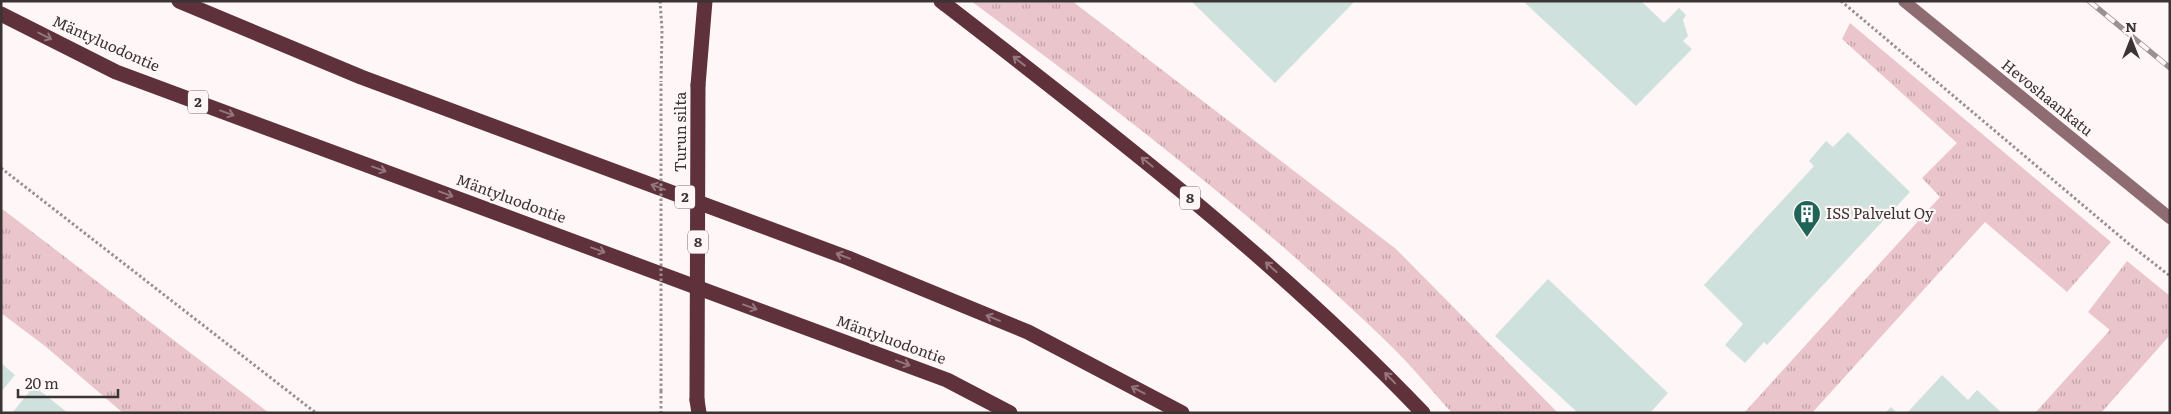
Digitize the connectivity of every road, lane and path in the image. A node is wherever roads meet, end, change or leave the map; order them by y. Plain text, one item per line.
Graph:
1 (179, 1) edge
2 (660, 1) edge
3 (705, 1) edge
4 (941, 1) edge
5 (1841, 1) edge
6 (1904, 1) edge
7 (1, 14) edge
8 (1, 168) edge
9 (2170, 218) edge
10 (2170, 276) edge
11 (698, 406) edge
12 (316, 413) edge
13 (661, 413) edge
14 (1010, 413) edge
15 (1182, 413) edge
16 (1423, 413) edge

15 -> 1 highway, 2
2 - 13 path, bridge
3 - 11 highway, Turun silta / 8, bridge
16 -> 4 highway, 8
5 - 10 path
6 - 9 street, Hevoshaankatu
7 -> 14 highway, Mäntyluodontie / 2
8 - 12 path

